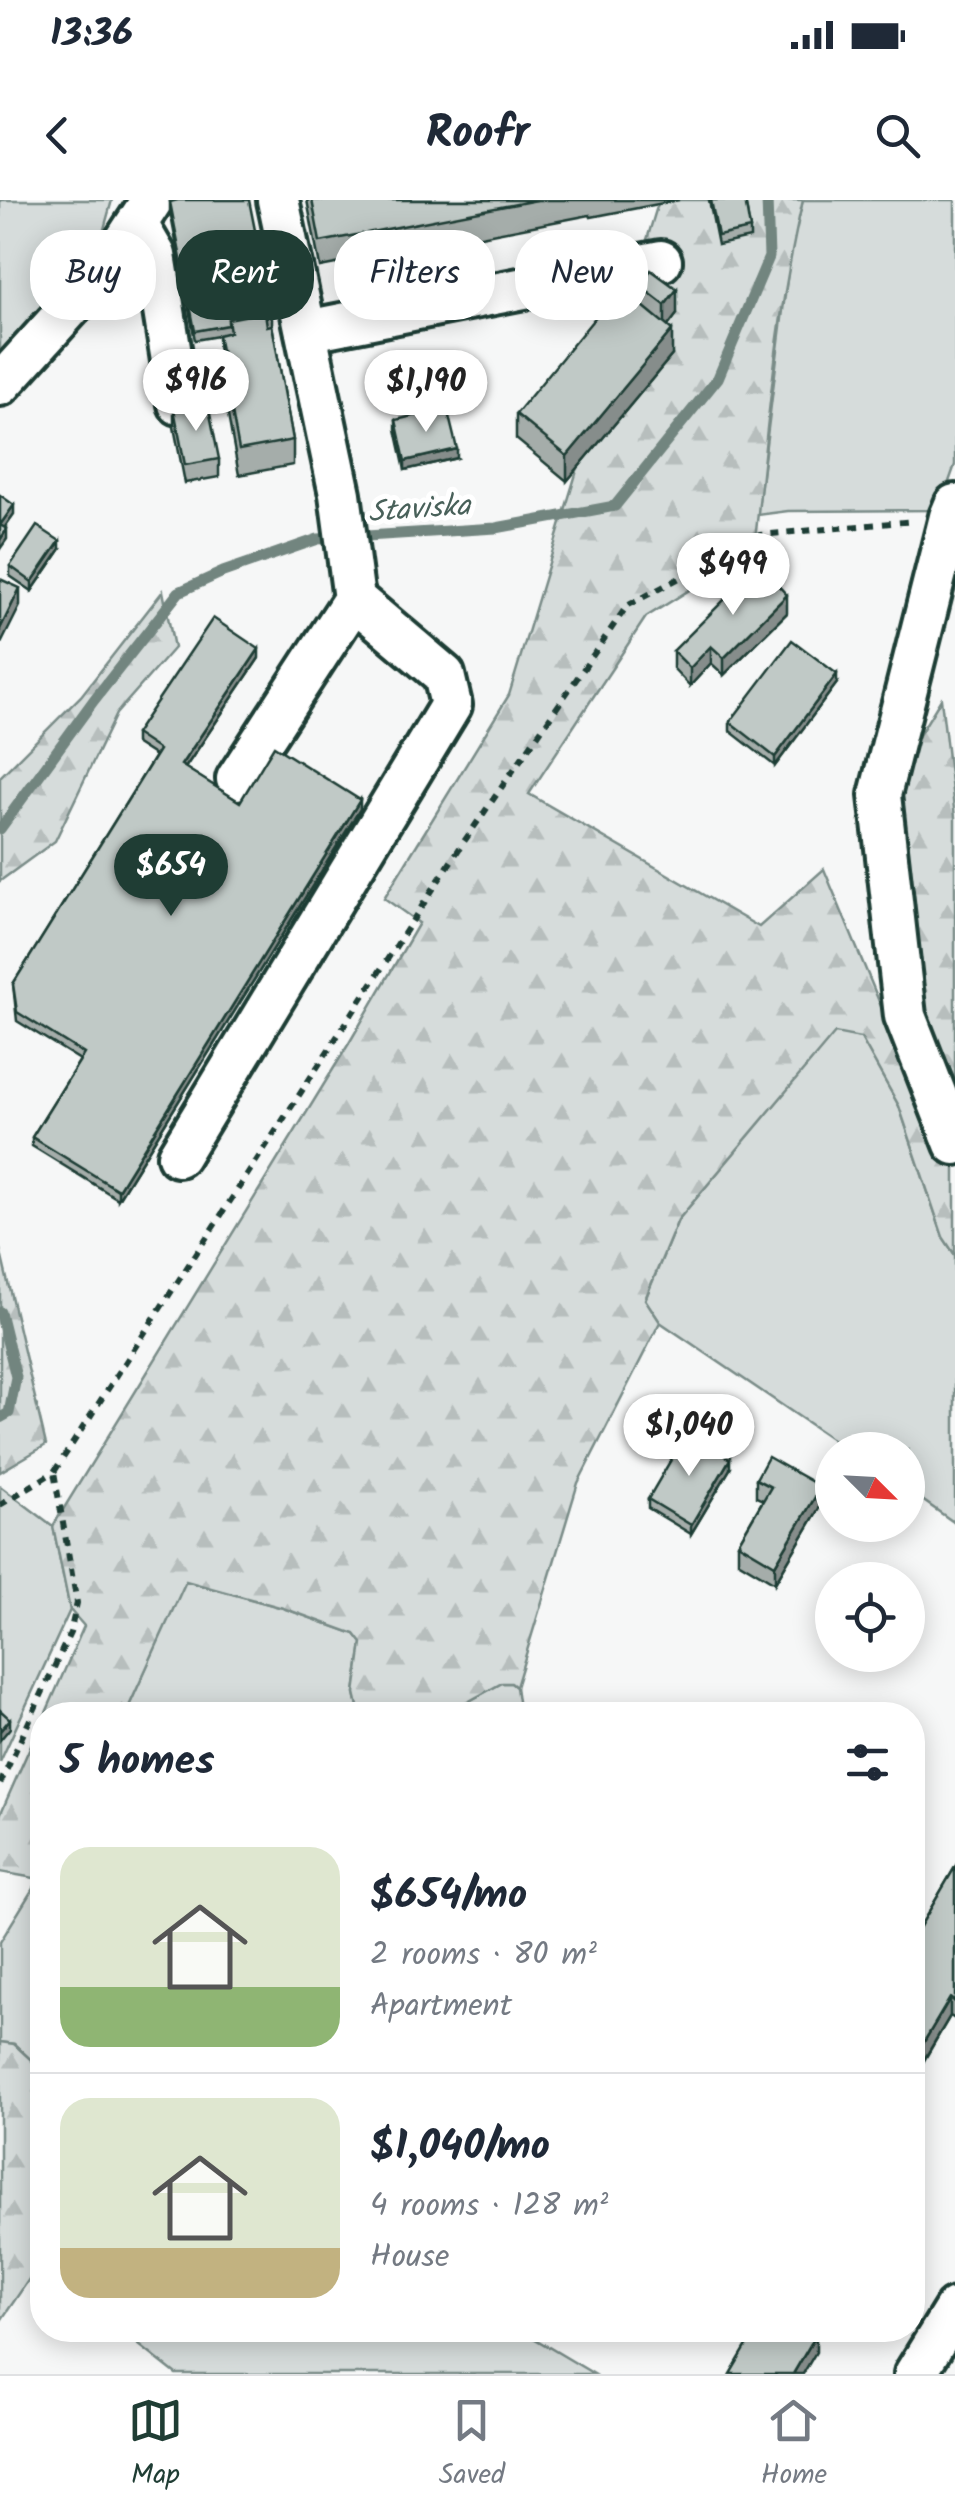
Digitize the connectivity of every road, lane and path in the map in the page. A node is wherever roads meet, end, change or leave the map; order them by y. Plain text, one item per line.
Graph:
1 (278, 200) edge
2 (144, 212) edge
3 (662, 261) dead end
4 (306, 331) junction
5 (0, 385) edge
6 (179, 404) edge
7 (952, 511) edge
8 (352, 586) junction
9 (237, 779) dead end
10 (955, 1144) edge
11 (178, 1156) dead end
12 (54, 1472) junction
13 (0, 1505) edge
14 (38, 1702) edge
15 (30, 1719) edge
16 (0, 1784) edge
17 (955, 2308) edge
18 (915, 2374) edge

1 - 4 street
2 - 5 street
2 - 6 street
3 - 4 street
4 - 8 street
7 - 10 street
7 - 12 path
8 - 9 street
8 - 11 street
12 - 13 path
12 - 14 path
15 - 16 path
17 - 18 street

